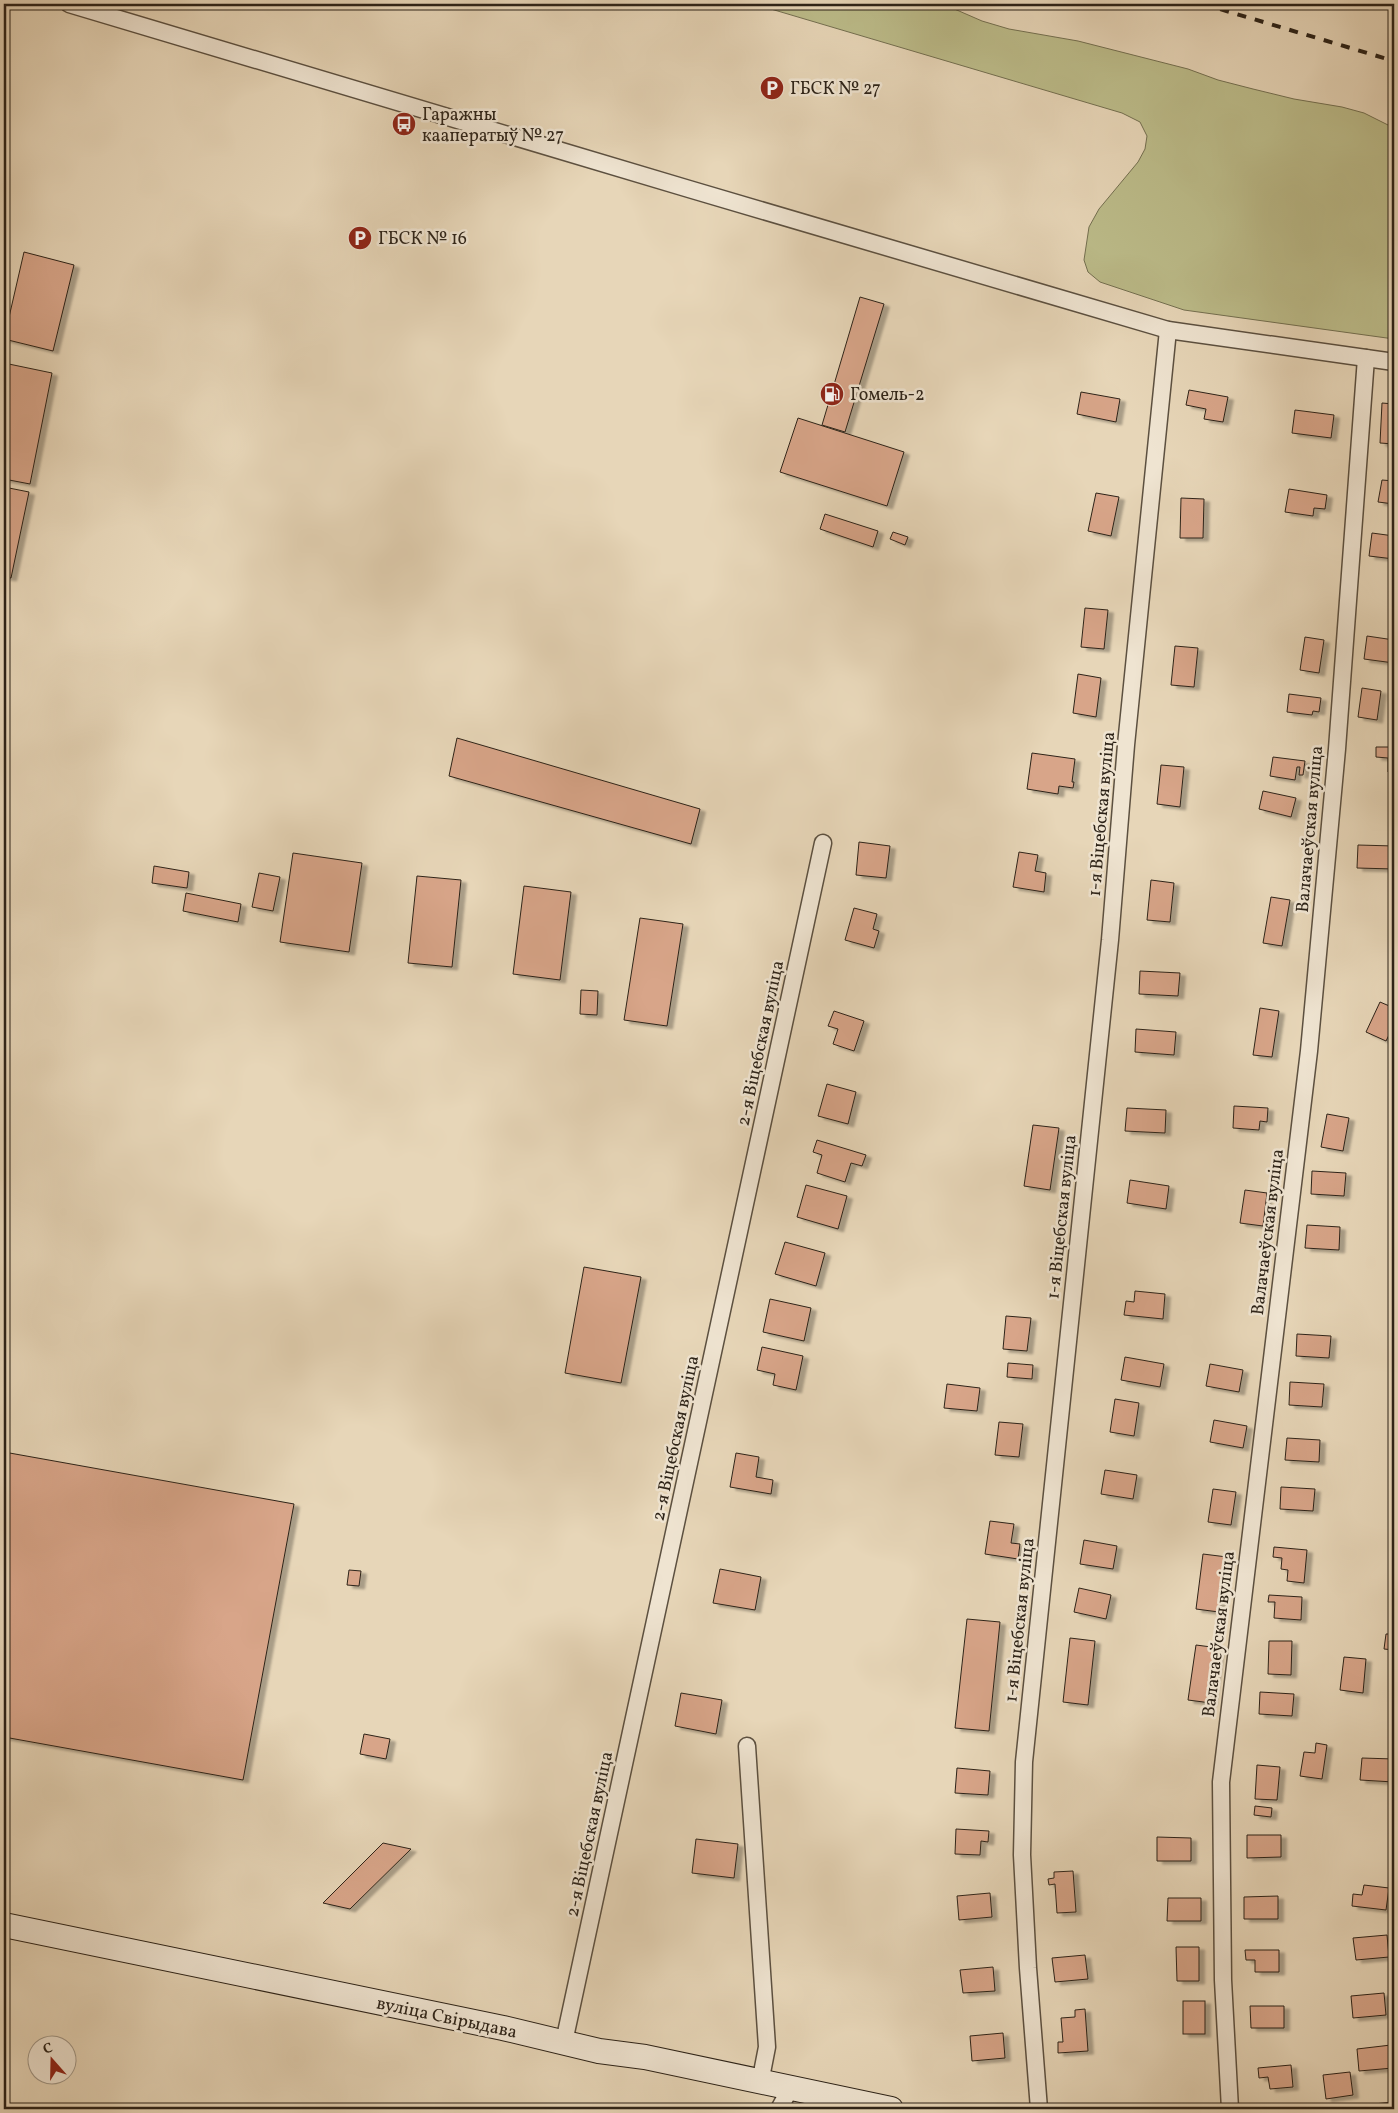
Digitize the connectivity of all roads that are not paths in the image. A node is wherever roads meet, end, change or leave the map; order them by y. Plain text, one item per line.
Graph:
1 (69, 4) edge
2 (1168, 330) junction
3 (1366, 358) junction
4 (1394, 362) edge
5 (823, 843) dead end
6 (747, 1746) dead end
7 (4, 1925) edge
8 (564, 2042) junction
9 (760, 2083) junction
10 (784, 2099) edge
11 (891, 2109) edge
12 (1039, 2109) edge
13 (1230, 2109) edge

1 - 2 street
2 - 3 street
2 - 12 street, 1-я Віцебская вуліца
3 - 4 street
3 - 13 street, Валачаеўская вуліца
5 - 8 street, 2-я Віцебская вуліца
6 - 9 street
7 - 8 main road, вуліца Свірыдава
8 - 9 main road, вуліца Свірыдава
9 - 10 main road, вуліца Свірыдава
10 - 11 main road, вуліца Свірыдава

